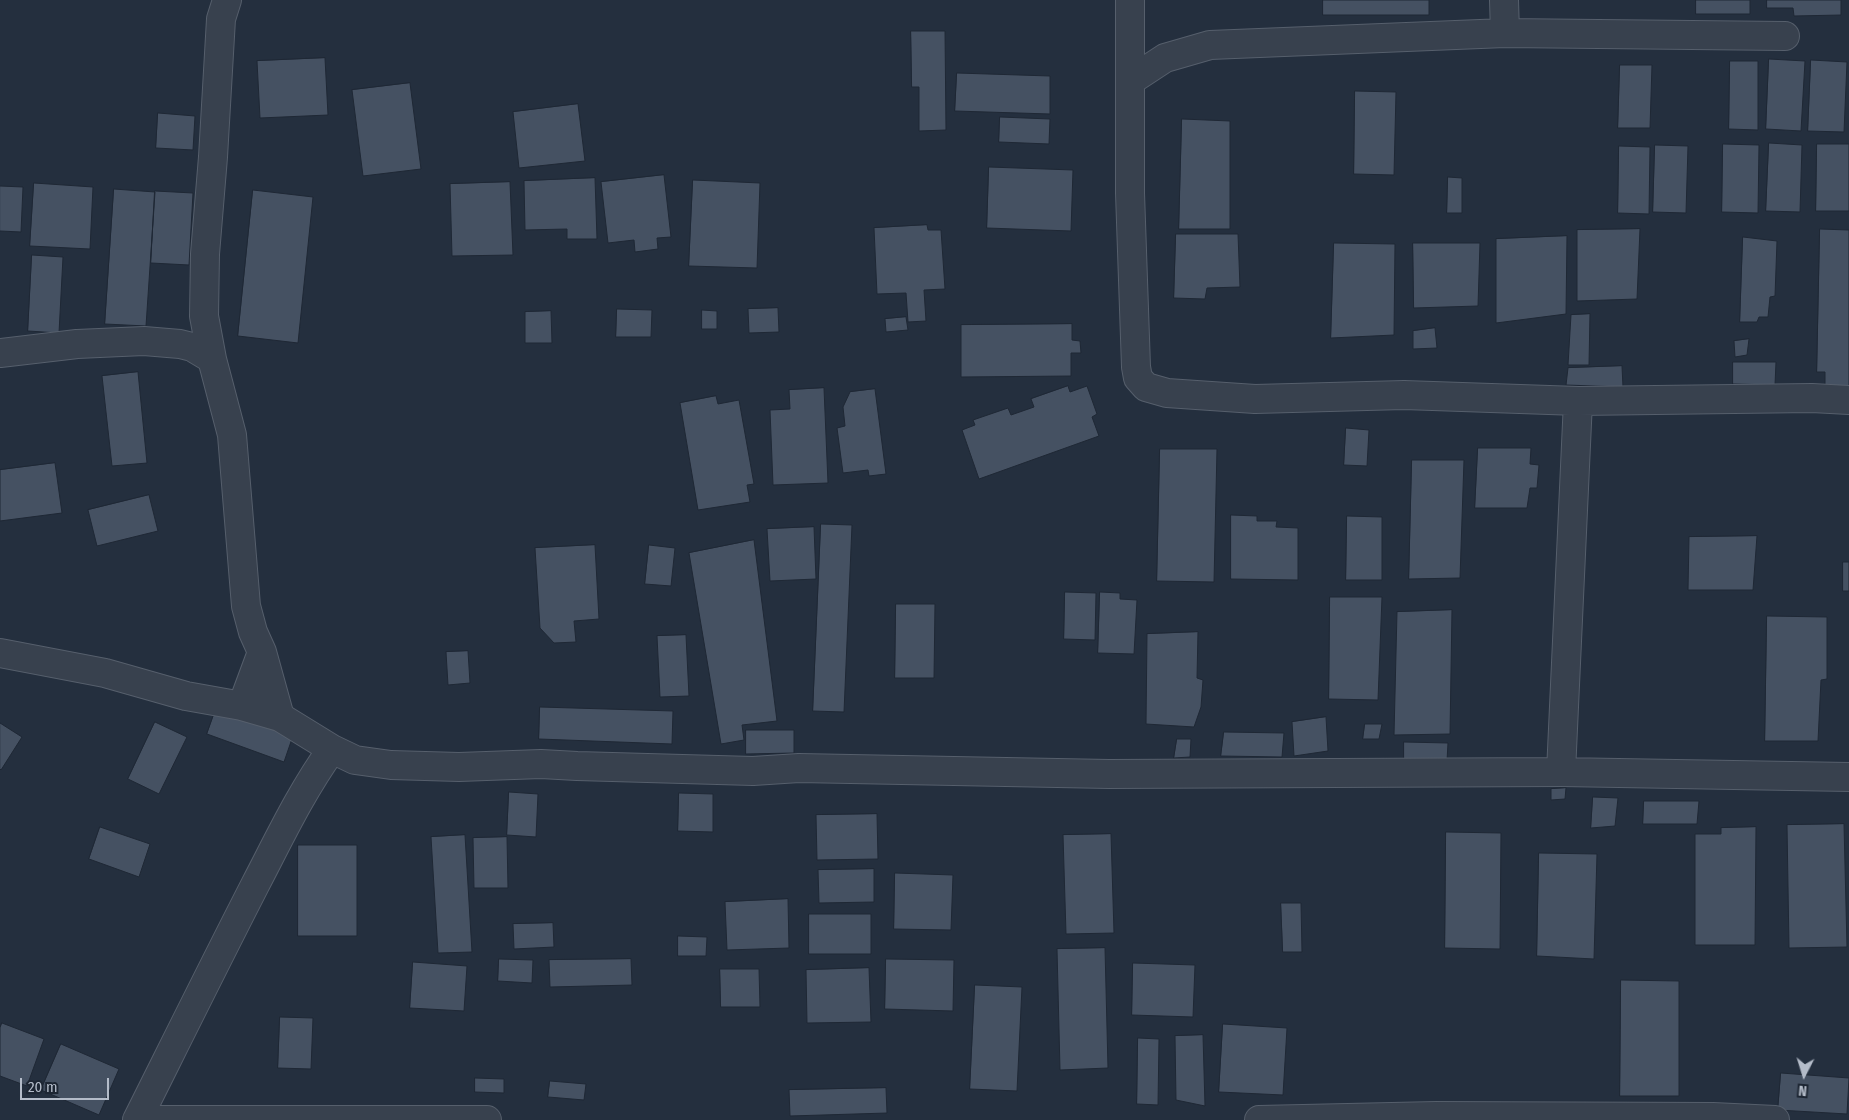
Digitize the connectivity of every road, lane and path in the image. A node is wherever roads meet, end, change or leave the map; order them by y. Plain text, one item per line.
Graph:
1 (227, 0) edge
2 (1130, 0) edge
3 (1504, 0) edge
4 (1505, 32) junction
5 (1785, 36) dead end
6 (1130, 82) junction
7 (0, 353) edge
8 (212, 359) junction
9 (1849, 400) edge
10 (1578, 401) junction
11 (262, 652) junction
12 (0, 653) edge
13 (242, 706) junction
14 (280, 717) junction
15 (332, 749) junction
16 (1561, 772) junction
17 (1849, 777) edge
18 (137, 1120) edge
19 (487, 1120) edge
20 (1259, 1120) edge
21 (1775, 1120) edge

1 - 8 street
2 - 6 street
3 - 4 street
4 - 5 street
4 - 6 street
6 - 10 street
7 - 8 street
8 - 11 street
9 - 10 street
10 - 16 street
11 - 13 street
11 - 14 street
12 - 13 street
13 - 14 street
14 - 15 street
15 - 16 street
15 - 18 street
16 - 17 street
18 - 19 street
20 - 21 street

